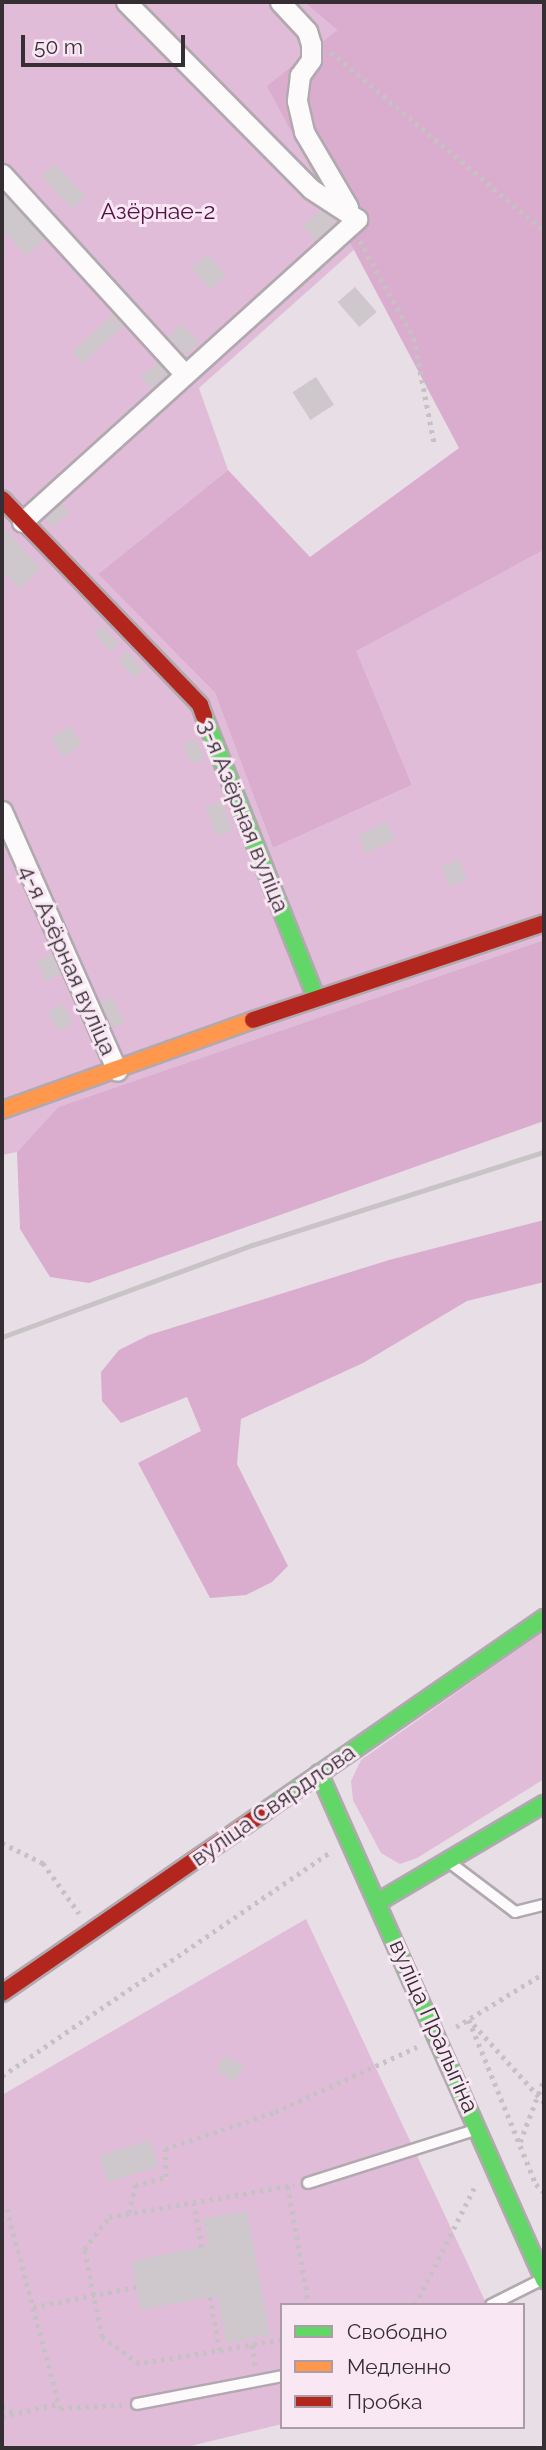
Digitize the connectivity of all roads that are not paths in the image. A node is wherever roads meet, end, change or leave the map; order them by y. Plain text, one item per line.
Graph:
1 (126, 2) edge
2 (279, 2) edge
3 (2, 174) edge
4 (357, 219) junction
5 (184, 373) junction
6 (2, 499) edge
7 (22, 522) junction
8 (2, 811) edge
9 (544, 923) edge
10 (316, 997) junction
11 (117, 1070) junction
12 (2, 1110) edge
13 (544, 1618) edge
14 (319, 1773) junction
15 (544, 1804) edge
16 (448, 1861) junction
17 (378, 1902) junction
18 (544, 1905) edge
19 (2, 1993) edge
20 (479, 2128) junction
21 (308, 2183) dead end
22 (544, 2279) edge
23 (495, 2303) edge
24 (280, 2376) edge
25 (137, 2404) road end

1 - 4 street
2 - 4 street
3 - 5 street
4 - 5 street
5 - 7 street
6 - 7 street, 3-я Азёрная вуліца
7 - 10 street, 3-я Азёрная вуліца
8 - 11 street, 4-я Азёрная вуліца
9 - 10 street
10 - 11 street
11 - 12 street
13 - 14 street, вуліца Свярдлова
14 - 17 street, вуліца Пралыгіна
14 - 19 street, вуліца Свярдлова
15 - 16 street
16 - 17 street
16 - 18 lane
17 - 20 street, вуліца Пралыгіна
20 - 21 lane
20 - 22 street, вуліца Пралыгіна
22 - 23 lane
24 - 25 lane

